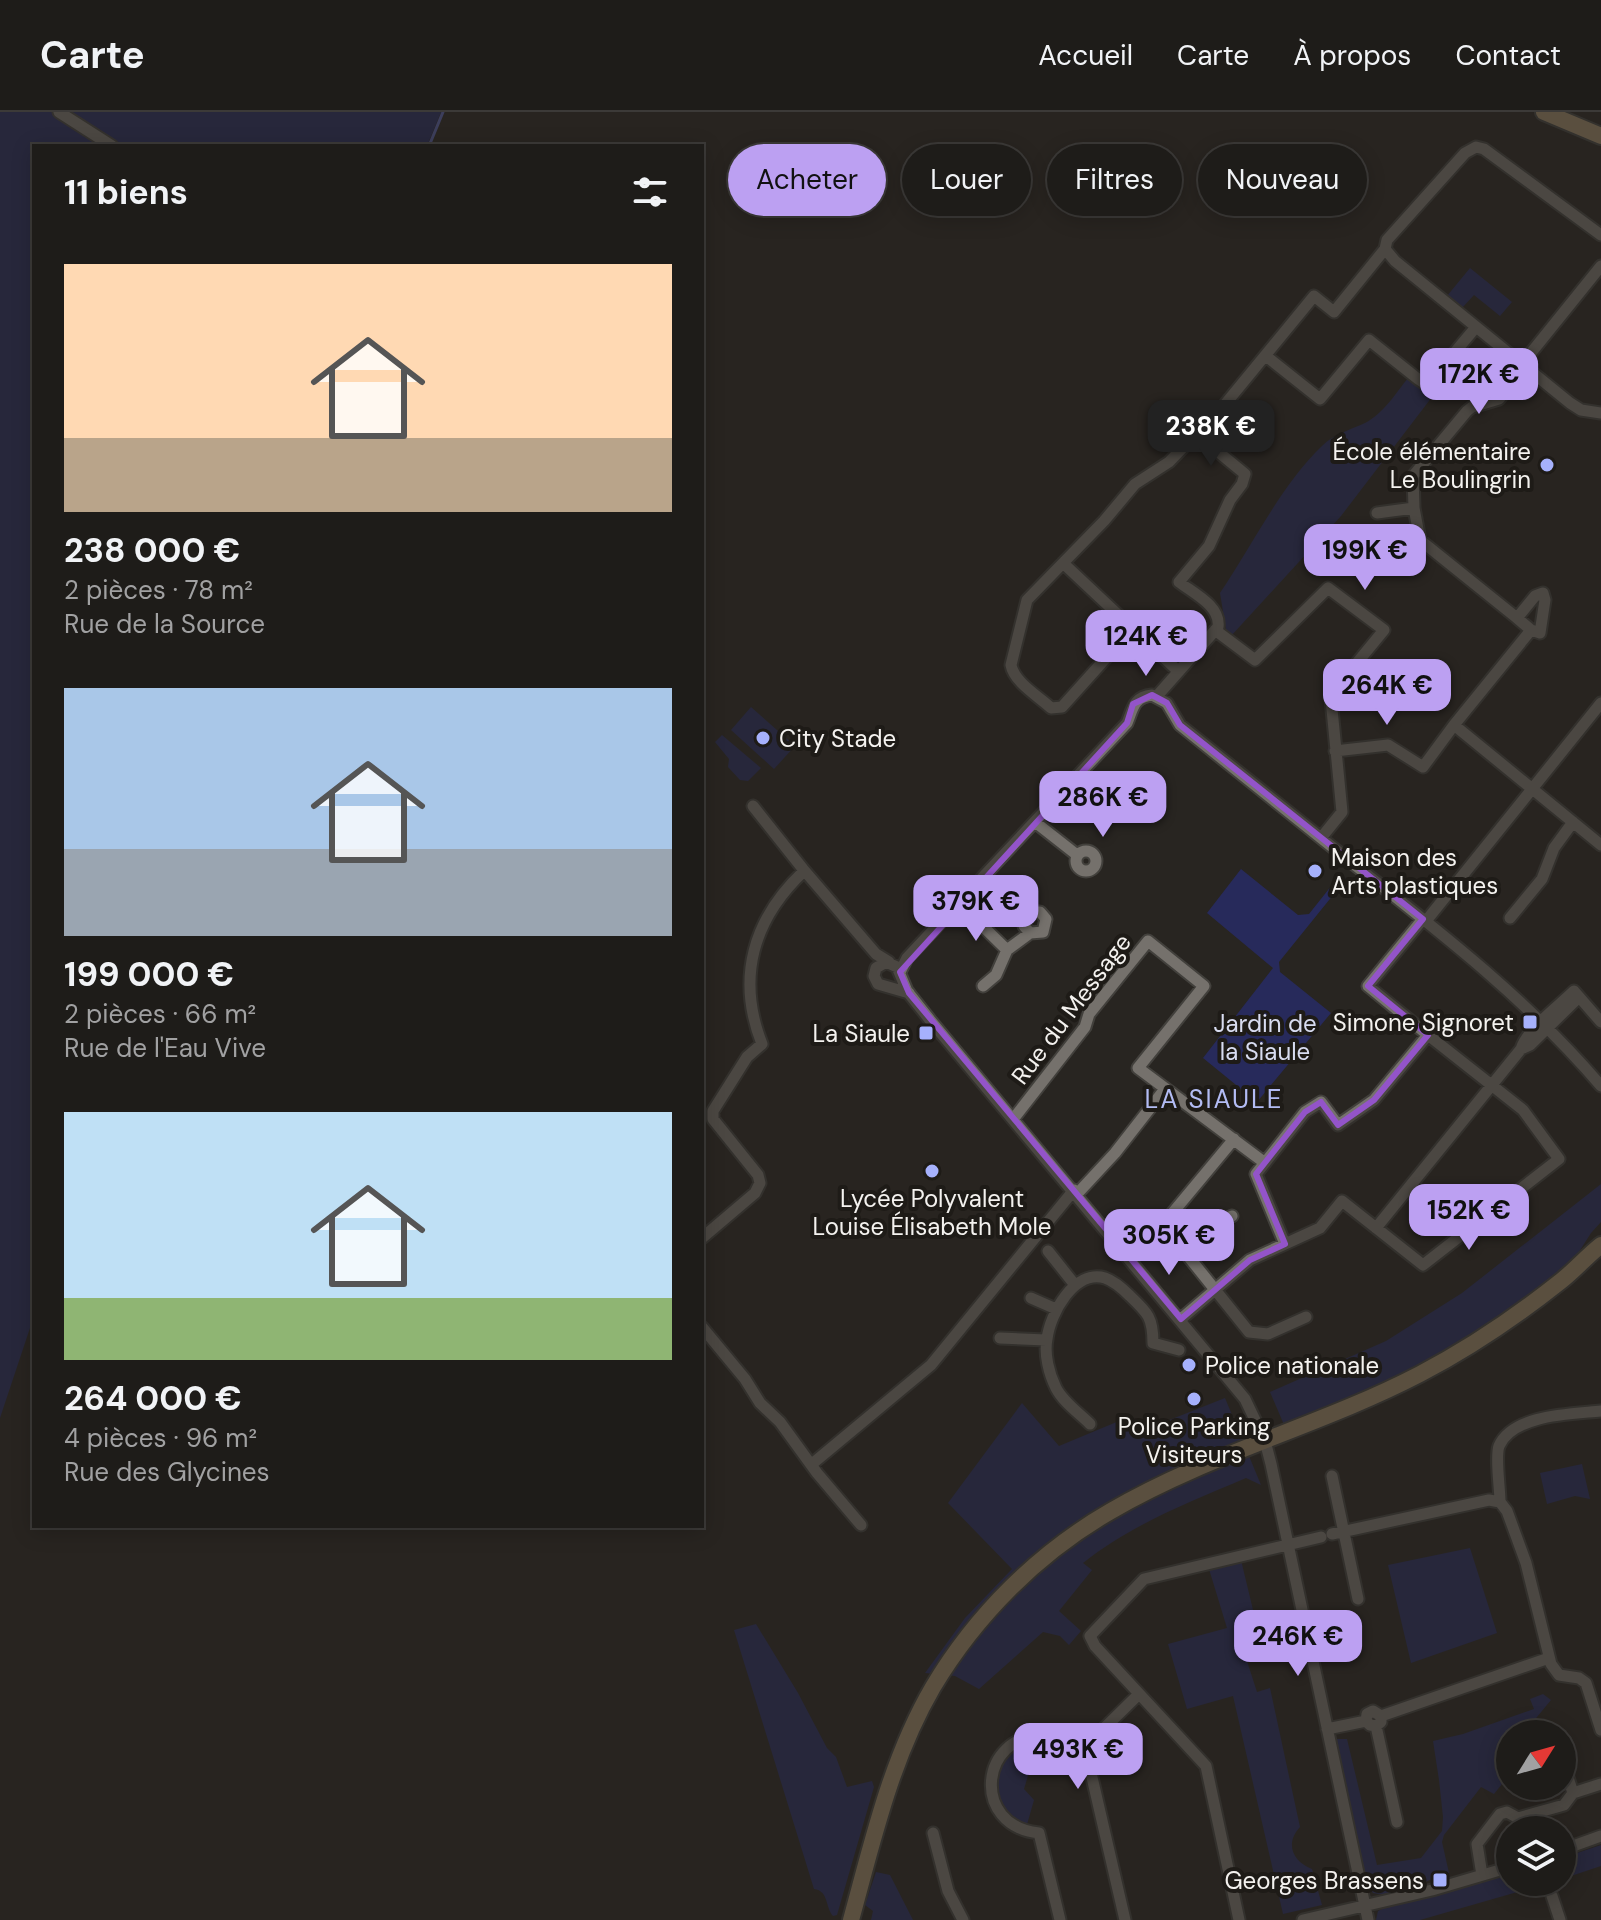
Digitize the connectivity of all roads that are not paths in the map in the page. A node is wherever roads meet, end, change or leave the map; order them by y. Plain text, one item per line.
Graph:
1 (59, 112) edge
2 (1544, 112) edge
3 (1601, 136) edge
4 (109, 144) edge
5 (1601, 235) edge
6 (1385, 249) junction
7 (1601, 266) edge
8 (1476, 327) junction
9 (1266, 356) junction
10 (1522, 364) junction
11 (1601, 413) edge
12 (1199, 436) junction
13 (1414, 508) junction
14 (1377, 513) dead end
15 (1063, 563) junction
16 (1517, 618) junction
17 (1133, 628) junction
18 (1215, 630) junction
19 (1531, 630) junction
20 (1178, 671) junction
21 (1157, 696) junction
22 (1599, 710) edge
23 (1454, 725) junction
24 (1335, 751) junction
25 (1531, 789) junction
26 (753, 806) dead end
27 (1035, 822) junction
28 (1573, 822) junction
29 (1321, 838) junction
30 (1601, 845) edge
31 (1077, 855) dead end
32 (804, 871) junction
33 (959, 903) junction
34 (1510, 918) dead end
35 (1424, 920) junction
36 (1030, 933) dead end
37 (1007, 950) junction
38 (889, 966) junction
39 (983, 986) dead end
40 (889, 988) junction
41 (909, 993) junction
42 (1601, 1022) edge
43 (1545, 1025) junction
44 (1428, 1035) junction
45 (1492, 1085) junction
46 (1601, 1086) edge
47 (1165, 1089) junction
48 (1014, 1118) junction
49 (1234, 1139) junction
50 (1265, 1163) junction
51 (1076, 1192) junction
52 (1232, 1216) dead end
53 (1376, 1228) junction
54 (1601, 1230) edge
55 (704, 1236) edge
56 (1285, 1244) junction
57 (1601, 1245) edge
58 (1048, 1251) dead end
59 (1140, 1252) dead end
60 (1577, 1267) junction
61 (1075, 1285) junction
62 (1215, 1291) junction
63 (1031, 1298) dead end
64 (1056, 1309) junction
65 (1306, 1317) dead end
66 (1181, 1319) junction
67 (704, 1329) edge
68 (1000, 1338) dead end
69 (1046, 1340) junction
70 (1179, 1350) dead end
71 (1601, 1411) edge
72 (1090, 1424) dead end
73 (1265, 1441) junction
74 (812, 1464) junction
75 (1332, 1476) dead end
76 (1500, 1502) junction
77 (861, 1525) dead end
78 (1332, 1534) junction
79 (1294, 1542) junction
80 (1358, 1599) dead end
81 (1549, 1658) junction
82 (1139, 1694) junction
83 (1374, 1721) junction
84 (1327, 1729) junction
85 (1601, 1730) edge
86 (1085, 1747) junction
87 (1601, 1784) edge
88 (1576, 1792) edge
89 (1568, 1800) edge
90 (1397, 1822) dead end
91 (933, 1833) dead end
92 (1601, 1836) edge
93 (1576, 1845) edge
94 (1496, 1871) edge
95 (1482, 1875) junction
96 (1552, 1896) dead end
97 (1365, 1906) junction
98 (851, 1920) edge
99 (963, 1920) edge
100 (1060, 1920) edge
101 (1125, 1920) edge
102 (1239, 1920) edge
103 (1303, 1920) edge
104 (1368, 1920) edge
105 (1560, 1920) edge

1 - 4 street
2 - 3 main road
5 - 6 street
6 - 8 street
6 - 9 street
7 - 10 street
8 - 9 street
8 - 10 street
9 - 12 street
10 - 11 street
10 - 13 street
12 - 15 street
12 - 18 street
13 - 14 street
13 - 16 street
15 - 17 street
15 - 17 street
16 - 19 street
16 - 19 street
17 - 20 street
18 - 20 street
18 - 24 street
19 - 23 street
20 - 21 street
21 - 27 street
21 - 29 street
22 - 25 street
23 - 24 street
23 - 25 street
24 - 29 street
25 - 28 street
25 - 35 street
26 - 32 street
27 - 31 street
27 - 33 street
28 - 30 street
28 - 34 street
29 - 35 street
32 - 38 street
32 - 55 street
33 - 37 street
33 - 38 street
35 - 43 street
35 - 44 street
36 - 37 street
37 - 39 street
38 - 40 street
38 - 40 street
38 - 41 street
40 - 41 street
41 - 48 street
42 - 43 street
43 - 45 street
43 - 46 street
44 - 45 street
44 - 50 street
45 - 53 street
45 - 53 street
47 - 48 street, Rue du Message
47 - 49 street
47 - 51 street
48 - 51 street
49 - 50 street
49 - 59 street
50 - 56 street
51 - 66 street
51 - 74 street
52 - 62 street
53 - 56 street
54 - 60 main road
56 - 62 street
57 - 60 main road
58 - 61 street
60 - 73 main road
61 - 64 street
61 - 70 street
62 - 65 street
62 - 66 street
63 - 64 street
64 - 69 street
66 - 73 street
67 - 74 street
68 - 69 street
69 - 72 street
71 - 76 street
73 - 79 street
73 - 98 main road
74 - 77 street
75 - 78 street
76 - 78 street
76 - 81 street
78 - 79 street
78 - 80 street
79 - 82 street
79 - 84 street
81 - 83 street
81 - 85 street
82 - 86 street
82 - 102 street
83 - 84 street
83 - 90 street
84 - 97 street
86 - 100 street
86 - 101 street
87 - 88 street
89 - 95 street
91 - 99 street
92 - 93 street
94 - 95 street
95 - 97 street
96 - 105 street
97 - 103 street
97 - 104 street

